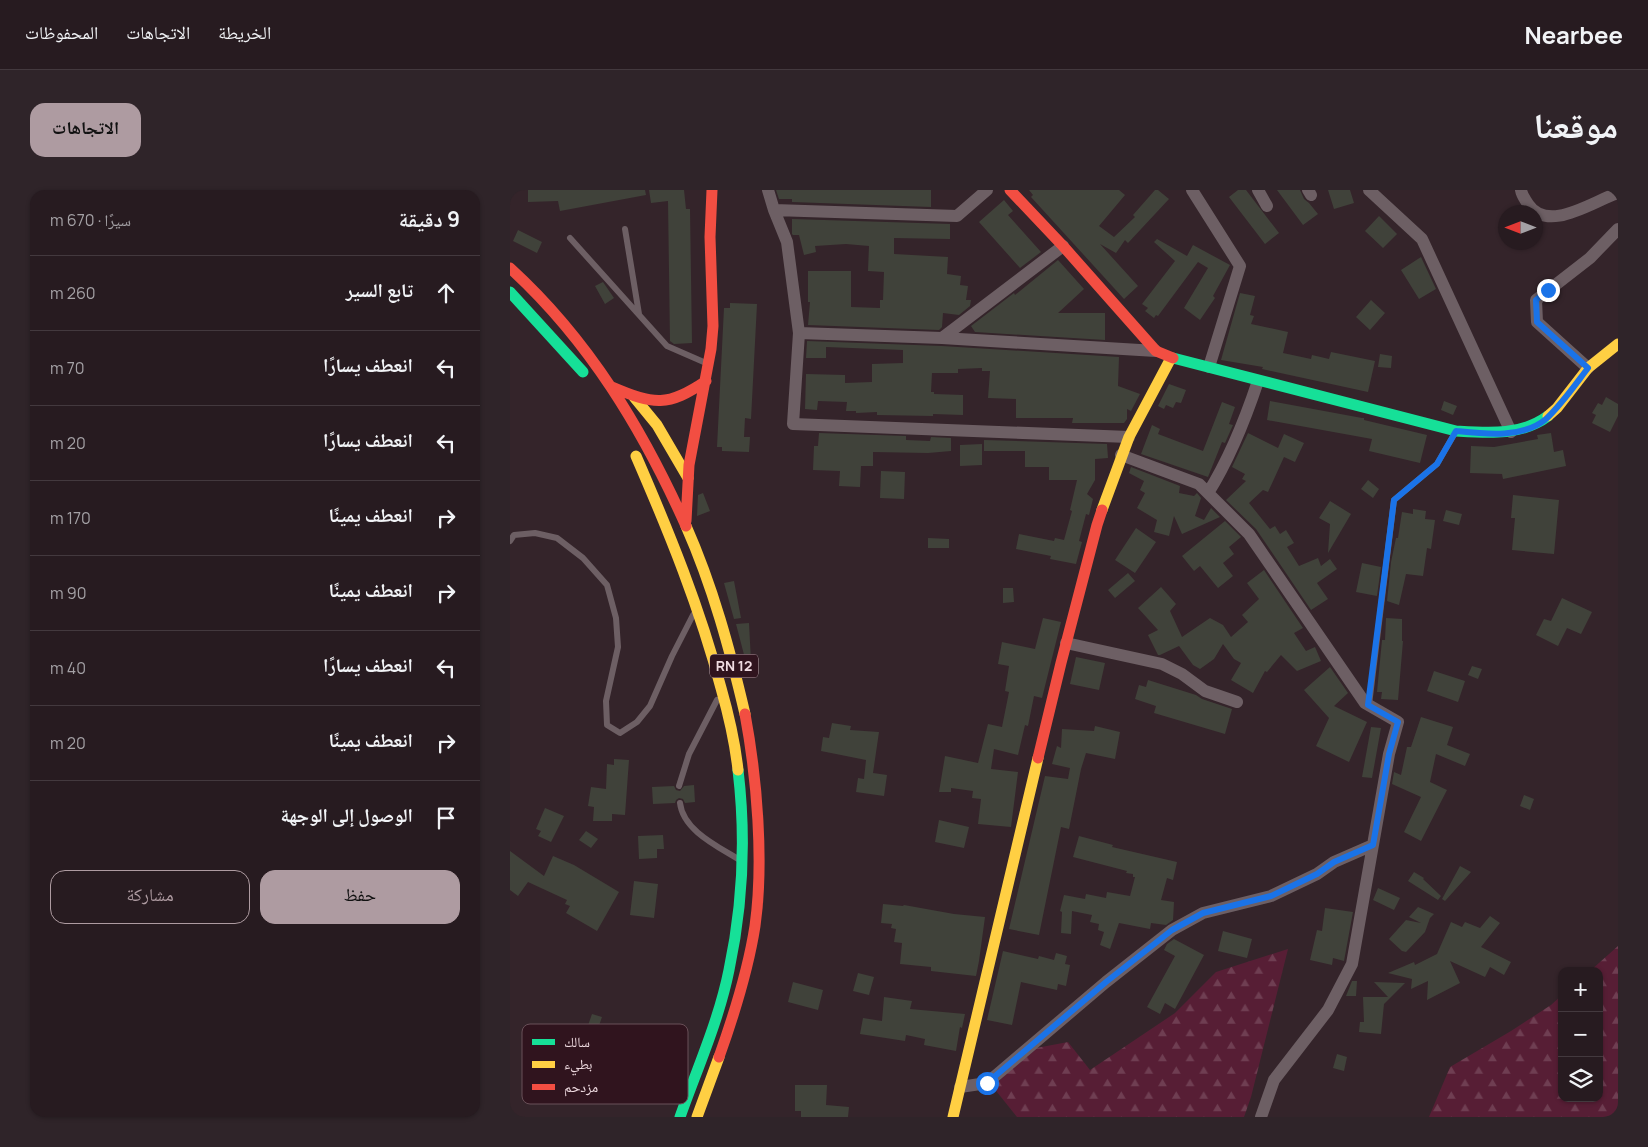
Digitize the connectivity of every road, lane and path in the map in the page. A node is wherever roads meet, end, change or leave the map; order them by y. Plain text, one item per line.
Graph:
1 (704, 190) edge
2 (712, 190) edge
3 (768, 190) edge
4 (988, 190) edge
5 (1010, 190) edge
6 (1192, 190) edge
7 (1258, 190) edge
8 (1369, 190) edge
9 (1521, 190) edge
10 (1618, 193) edge
11 (1267, 206) dead end
12 (774, 210) junction
13 (625, 229) dead end
14 (1618, 229) edge
15 (710, 237) junction
16 (570, 238) dead end
17 (1063, 246) junction
18 (510, 268) edge
19 (510, 292) edge
20 (639, 315) junction
21 (799, 333) junction
22 (942, 338) junction
23 (1618, 344) edge
24 (1156, 351) junction
25 (1171, 358) junction
26 (709, 365) junction
27 (1209, 368) junction
28 (1588, 368) junction
29 (706, 381) junction
30 (1258, 381) junction
31 (591, 383) dead end
32 (612, 387) junction
33 (634, 397) junction
34 (1456, 431) junction
35 (1510, 432) junction
36 (1129, 437) junction
37 (631, 446) dead end
38 (1121, 455) junction
39 (688, 478) junction
40 (1208, 493) junction
41 (686, 524) junction
42 (510, 541) edge
43 (697, 608) junction
44 (1066, 643) junction
45 (723, 690) junction
46 (1236, 702) dead end
47 (1368, 705) junction
48 (679, 786) dead end
49 (680, 803) dead end
50 (1373, 845) junction
51 (743, 863) junction
52 (960, 1087) junction
53 (688, 1095) edge
54 (685, 1104) edge
55 (680, 1117) edge
56 (697, 1117) edge
57 (953, 1117) edge
58 (1261, 1117) edge

1 - 15 main road
2 - 15 main road
3 - 12 street
4 - 12 street
5 - 17 main road
6 - 27 street
7 - 11 street
8 - 35 street
9 - 10 street
12 - 21 street
13 - 20 lane
14 - 28 street
15 - 26 main road
16 - 20 lane
17 - 22 street
17 - 24 main road
18 - 32 main road, RN 12
19 - 31 main road
20 - 26 lane
21 - 22 street
21 - 36 street
22 - 24 street
23 - 28 main road
24 - 25 main road
25 - 27 main road
25 - 36 main road
26 - 29 main road
27 - 30 main road
28 - 35 main road
29 - 33 main road
29 - 39 main road
30 - 34 main road
30 - 40 street
32 - 33 main road
32 - 41 main road, RN 12
33 - 39 main road
34 - 35 main road
34 - 47 lane
36 - 38 main road
37 - 43 main road, RN 12
38 - 40 street
38 - 44 main road
39 - 41 main road
40 - 47 street
41 - 56 main road, RN 12
42 - 43 lane
43 - 45 main road, RN 12
44 - 46 street
44 - 52 main road
45 - 48 lane
45 - 51 main road, RN 12
47 - 50 street
49 - 51 lane
50 - 52 street
50 - 58 street
51 - 53 main road, RN 12
52 - 57 main road
54 - 55 main road, RN 12

